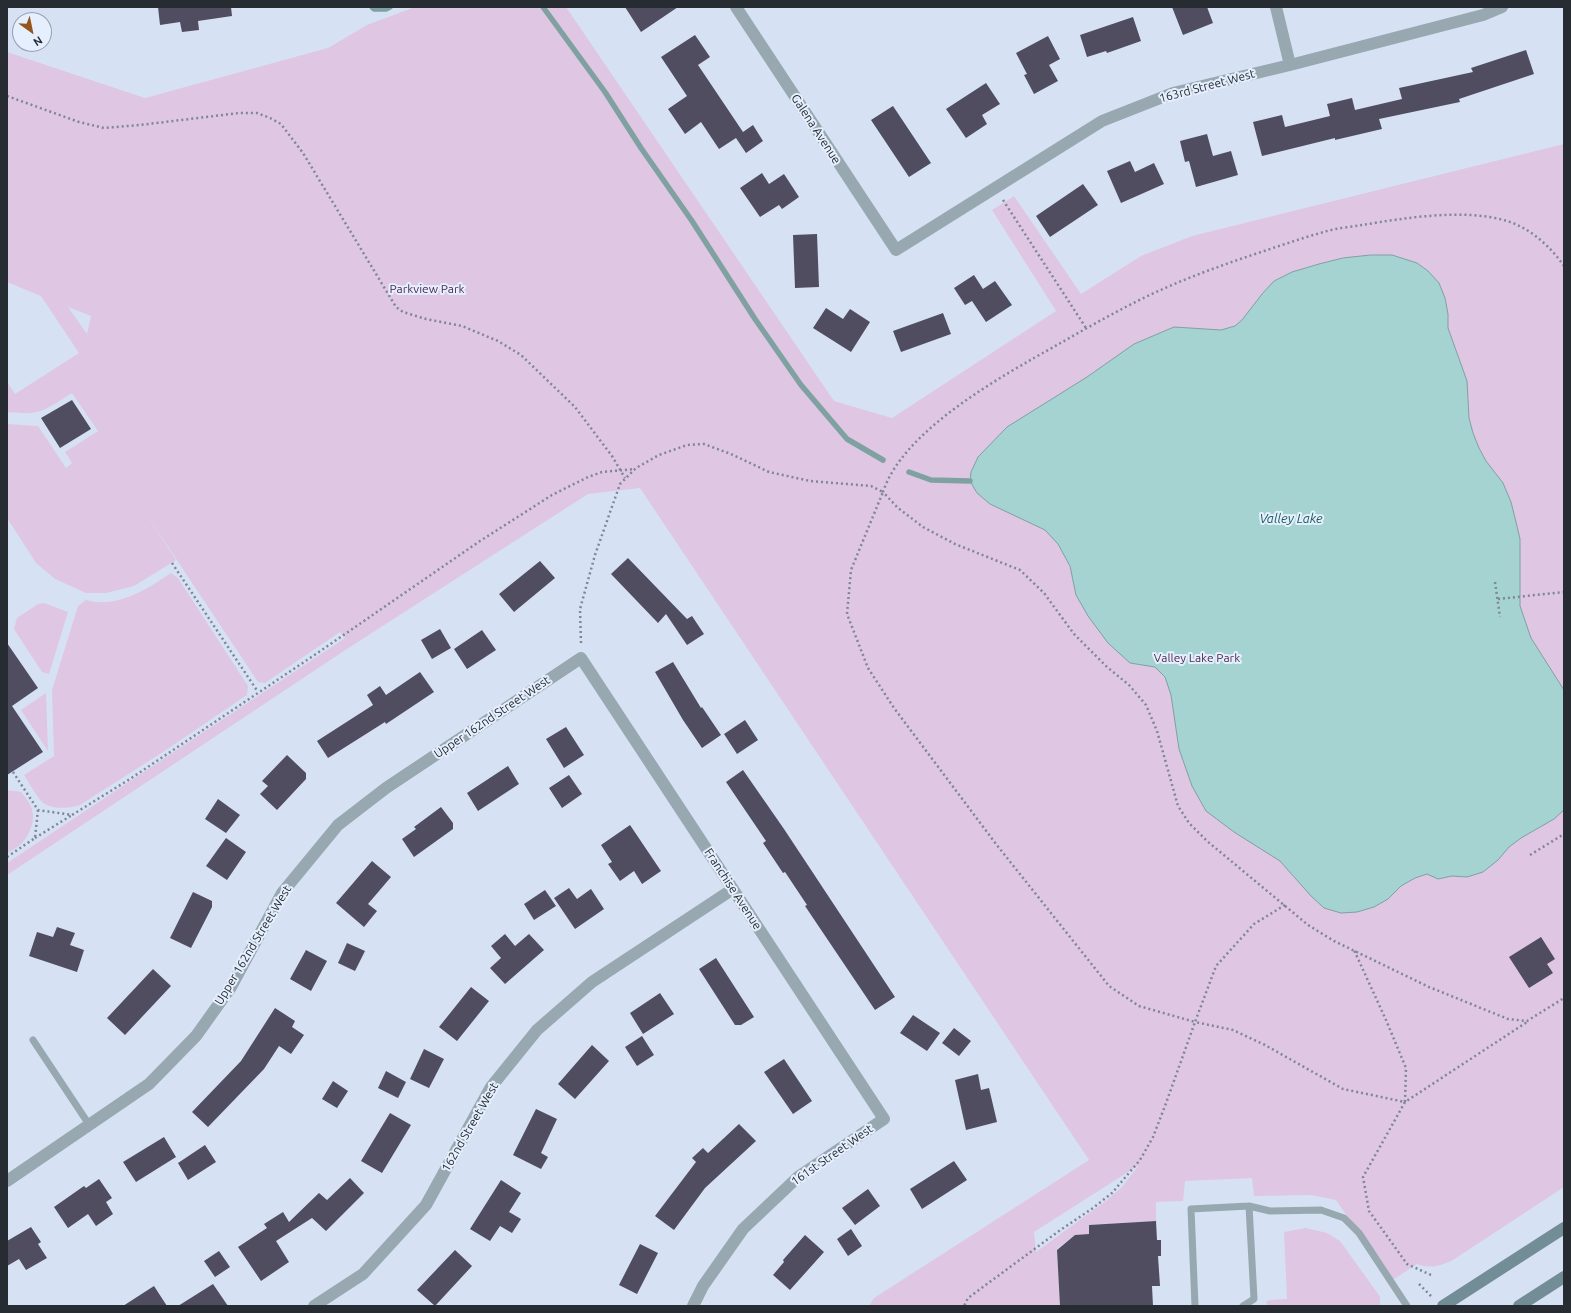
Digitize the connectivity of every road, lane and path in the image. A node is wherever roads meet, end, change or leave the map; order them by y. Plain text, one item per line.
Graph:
1 (736, 7) edge
2 (1276, 7) edge
3 (1502, 7) edge
4 (1290, 65) junction
5 (7, 96) edge
6 (995, 188) junction
7 (896, 250) joint
8 (1564, 266) edge
9 (1086, 328) junction
10 (636, 468) junction
11 (620, 470) junction
12 (625, 478) junction
13 (883, 492) junction
14 (172, 563) dead end
15 (1495, 582) dead end
16 (1564, 592) edge
17 (1498, 599) junction
18 (1500, 617) dead end
19 (581, 658) junction
20 (258, 692) junction
21 (13, 772) dead end
22 (38, 810) junction
23 (72, 815) junction
24 (1564, 834) edge
25 (34, 838) junction
26 (1530, 855) dead end
27 (7, 857) edge
28 (733, 889) junction
29 (1285, 905) junction
30 (1354, 950) junction
31 (1564, 998) edge
32 (1527, 1021) junction
33 (1195, 1022) junction
34 (33, 1040) dead end
35 (1405, 1102) junction
36 (884, 1119) joint
37 (90, 1126) junction
38 (7, 1181) edge
39 (1249, 1206) junction
40 (1564, 1228) edge
41 (1431, 1275) dead end
42 (1564, 1277) edge
43 (1418, 1284) dead end
44 (1439, 1303) edge
45 (314, 1306) edge
46 (693, 1306) edge
47 (964, 1306) edge
48 (1195, 1306) edge
49 (1243, 1306) edge
50 (1407, 1306) edge
51 (1519, 1306) edge

1 - 7 street, Galena Avenue
2 - 4 street
3 - 4 street, 163rd Street West
4 - 6 street, 163rd Street West
5 - 11 path
6 - 7 street, 163rd Street West
6 - 9 path
8 - 9 path
9 - 13 path
10 - 11 path
10 - 12 path
10 - 13 path
11 - 12 path
11 - 20 path
12 - 19 path
13 - 29 path
13 - 33 path
14 - 20 path
15 - 17 path
16 - 17 path
17 - 18 path
19 - 28 street, Franchise Avenue
19 - 37 street, Upper 162nd Street West
20 - 23 path
21 - 22 path
22 - 23 path
22 - 25 path
23 - 25 path
24 - 26 path
25 - 27 path
28 - 36 street, Franchise Avenue
28 - 45 street, 162nd Street West
29 - 30 path
29 - 33 path
30 - 32 path
30 - 35 path
31 - 32 path
32 - 35 path
33 - 35 path
33 - 47 path
34 - 37 lane
35 - 41 path
36 - 46 street, 161st Street West
37 - 38 street, Upper 162nd Street West
39 - 48 lane
39 - 49 lane
39 - 50 lane
40 - 44 main road
42 - 51 main road
43 - 44 path

